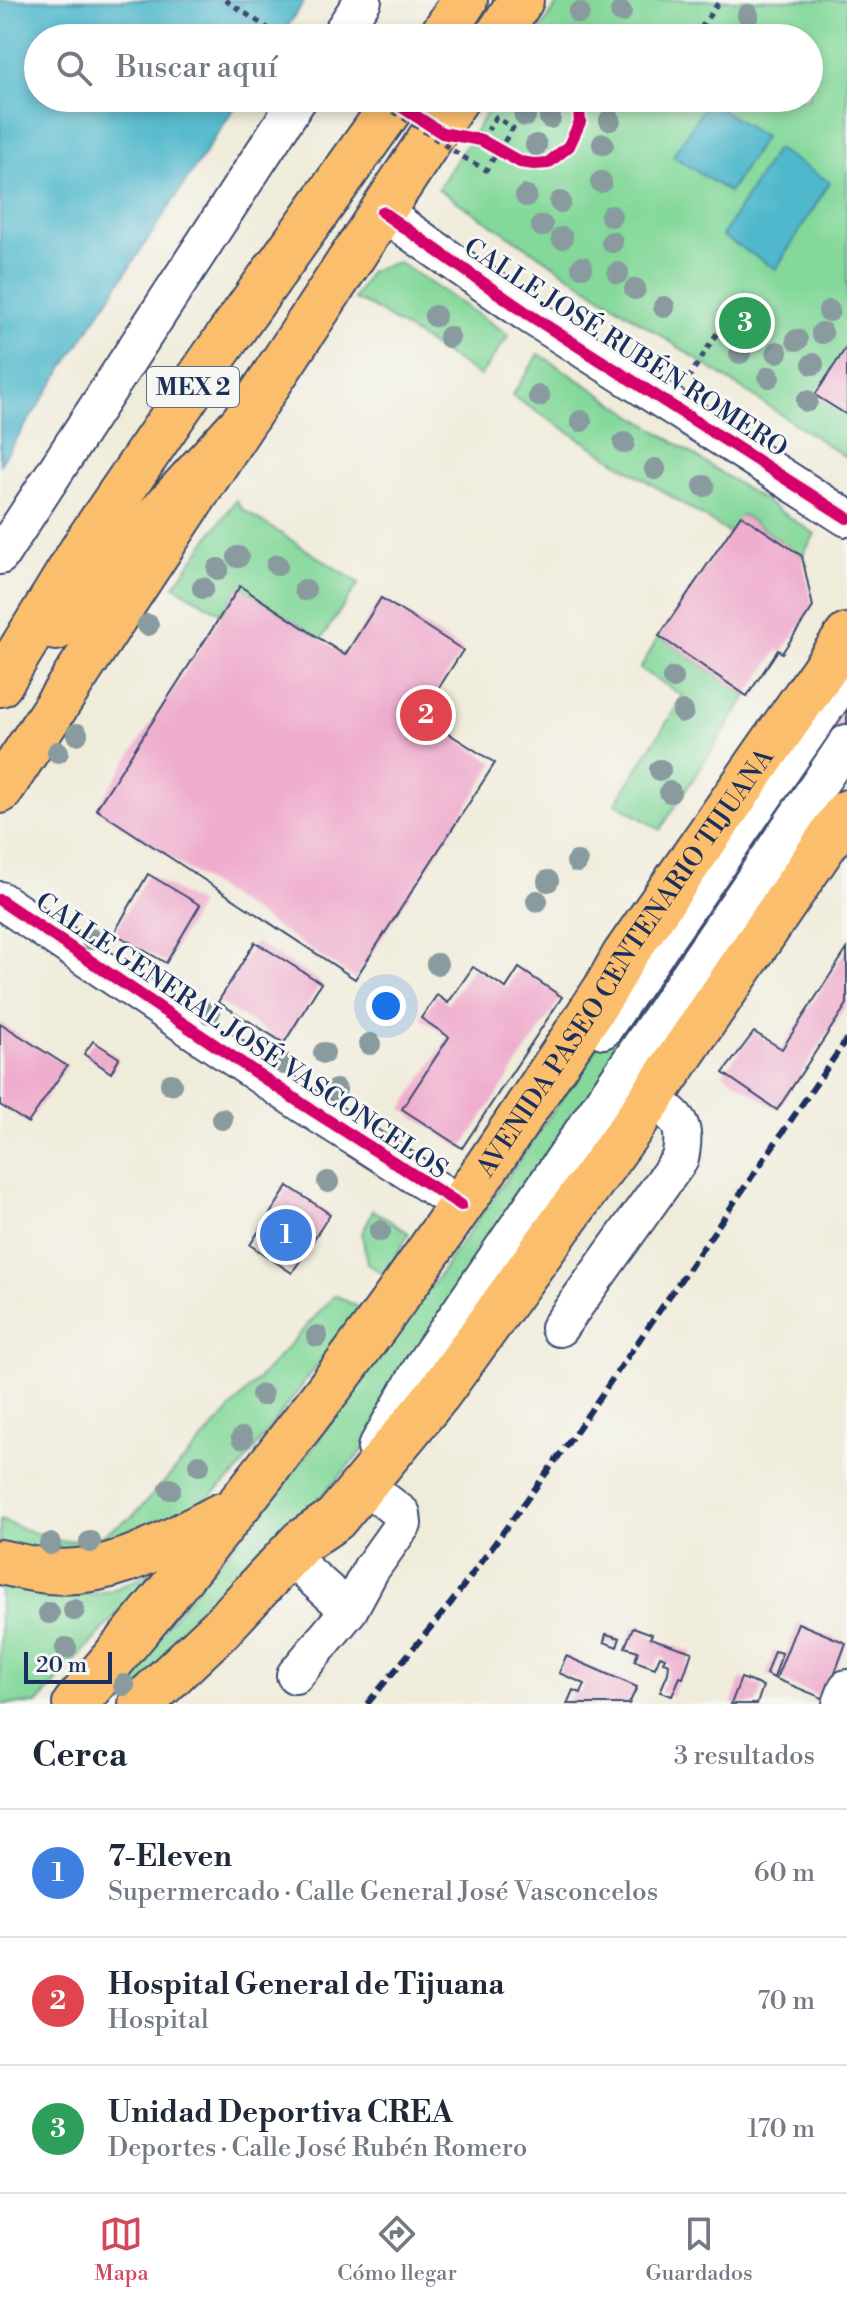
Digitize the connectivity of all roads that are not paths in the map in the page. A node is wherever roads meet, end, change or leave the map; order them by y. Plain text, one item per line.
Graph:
1 (363, 0) edge
2 (465, 0) edge
3 (521, 0) edge
4 (347, 24) edge
5 (449, 24) edge
6 (505, 24) edge
7 (290, 112) edge
8 (388, 112) edge
9 (455, 117) edge
10 (382, 212) junction
11 (238, 428) junction
12 (847, 518) edge
13 (0, 556) edge
14 (847, 636) edge
15 (847, 676) edge
16 (0, 686) edge
17 (847, 743) edge
18 (0, 791) edge
19 (847, 812) edge
20 (0, 900) edge
21 (650, 1098) junction
22 (461, 1205) junction
23 (559, 1328) dead end
24 (363, 1484) junction
25 (235, 1509) junction
26 (335, 1519) junction
27 (0, 1562) edge
28 (304, 1570) junction
29 (349, 1610) junction
30 (295, 1675) dead end
31 (847, 1688) edge
32 (75, 1704) edge
33 (141, 1704) edge
34 (178, 1704) edge
35 (841, 1704) edge

1 - 4 street
2 - 5 main road
3 - 6 main road
7 - 13 street
8 - 16 main road, MEX 2
9 - 10 main road
10 - 11 main road
10 - 12 street, CALLE JOSÉ RUBÉN ROMERO
11 - 16 main road
11 - 18 main road
14 - 22 main road, AVENIDA PASEO CENTENARIO TIJUANA
15 - 25 street
17 - 26 street
19 - 21 main road
20 - 22 street, CALLE GENERAL JOSÉ VASCONCELOS
21 - 23 street
21 - 24 main road
22 - 25 main road, AVENIDA PASEO CENTENARIO TIJUANA
24 - 26 main road
24 - 29 street
25 - 27 main road
25 - 32 main road, AVENIDA PASEO CENTENARIO TIJUANA
26 - 28 main road
26 - 33 main road
28 - 29 street
28 - 34 main road
29 - 30 street
31 - 35 street

